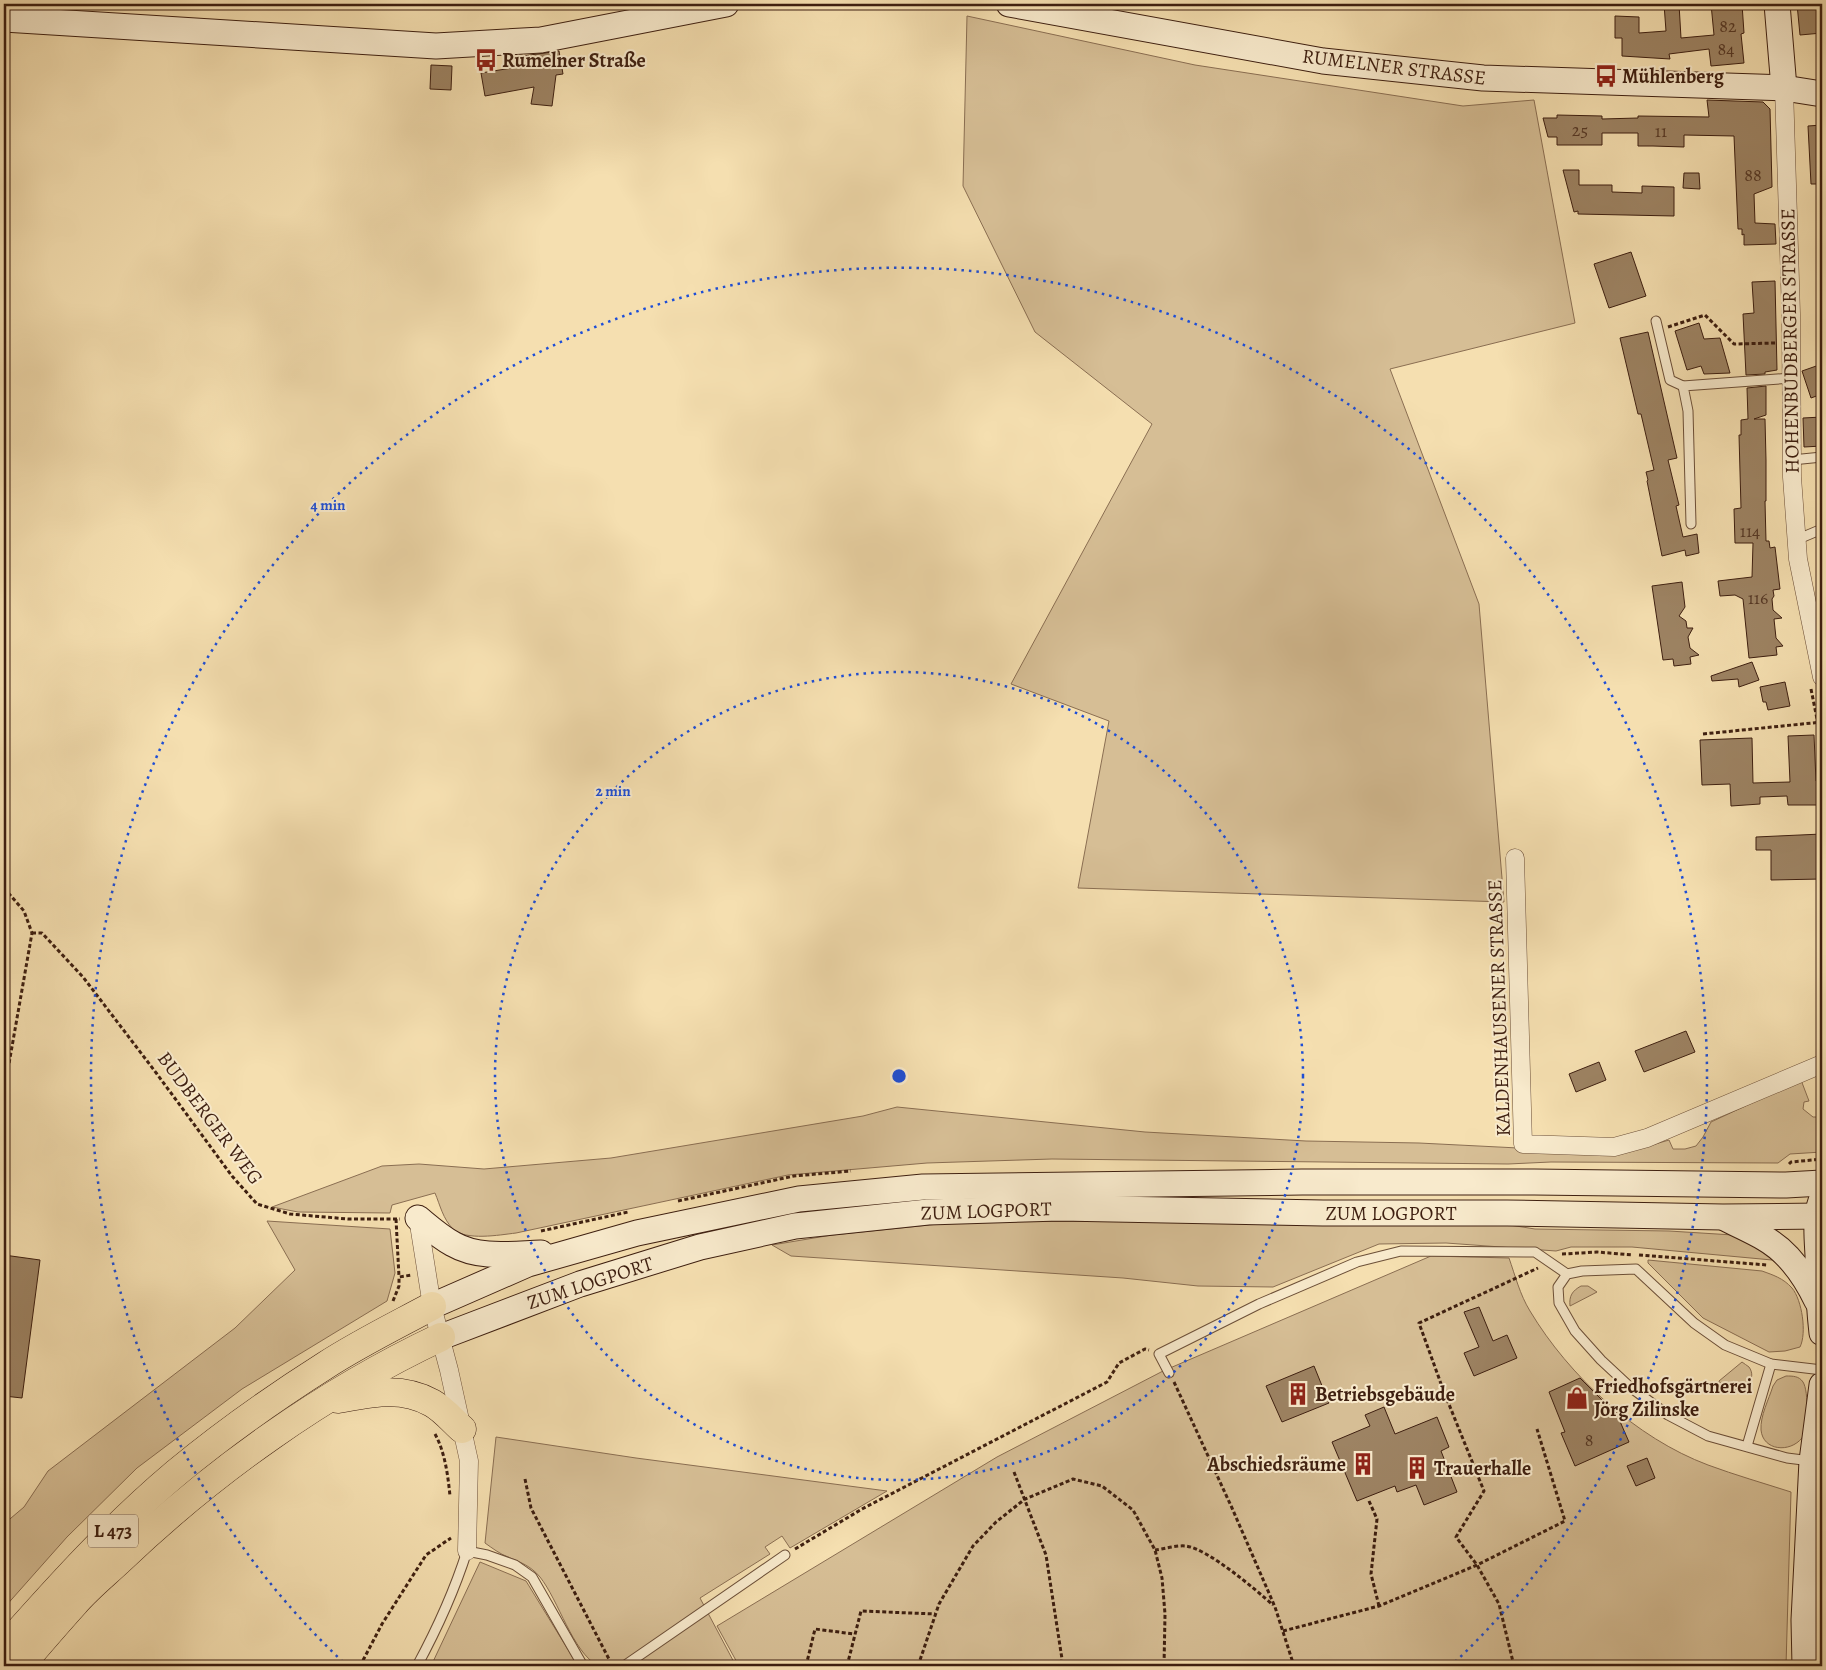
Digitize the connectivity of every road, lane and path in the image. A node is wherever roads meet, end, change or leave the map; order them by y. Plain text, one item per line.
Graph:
1 (726, 4) edge
2 (1009, 4) edge
3 (1777, 4) edge
4 (4, 19) edge
5 (1784, 88) junction
6 (1822, 94) edge
7 (1657, 326) joint
8 (1792, 342) junction
9 (1792, 378) junction
10 (1682, 386) junction
11 (1822, 457) edge
12 (1792, 460) junction
13 (1691, 524) dead end
14 (1822, 529) edge
15 (1796, 540) junction
16 (1822, 677) edge
17 (1822, 722) edge
18 (1703, 734) dead end
19 (1515, 858) dead end
20 (4, 888) edge
21 (32, 933) junction
22 (1822, 1064) edge
23 (4, 1092) edge
24 (1822, 1159) edge
25 (852, 1171) dead end
26 (1822, 1183) edge
27 (1786, 1185) junction
28 (678, 1201) dead end
29 (1821, 1210) edge
30 (629, 1212) dead end
31 (1723, 1217) junction
32 (407, 1219) junction
33 (533, 1233) dead end
34 (576, 1251) junction
35 (1783, 1252) junction
36 (1547, 1261) junction
37 (427, 1272) junction
38 (1567, 1274) junction
39 (399, 1277) junction
40 (1818, 1303) junction
41 (390, 1305) dead end
42 (432, 1306) junction
43 (1822, 1333) edge
44 (441, 1338) junction
45 (1160, 1354) junction
46 (1771, 1364) junction
47 (1822, 1370) edge
48 (1169, 1373) joint
49 (1822, 1385) edge
50 (322, 1402) junction
51 (431, 1428) dead end
52 (462, 1429) junction
53 (1537, 1429) dead end
54 (1747, 1446) junction
55 (1812, 1462) junction
56 (1014, 1472) dead end
57 (525, 1479) dead end
58 (450, 1497) dead end
59 (1025, 1499) junction
60 (1369, 1501) dead end
61 (450, 1531) dead end
62 (450, 1538) junction
63 (468, 1545) junction
64 (1155, 1550) junction
65 (785, 1555) joint
66 (1477, 1565) junction
67 (1379, 1606) junction
68 (1275, 1607) junction
69 (935, 1614) junction
70 (1283, 1631) junction
71 (854, 1634) junction
72 (4, 1648) edge
73 (20, 1666) edge
74 (360, 1666) edge
75 (417, 1666) edge
76 (583, 1666) edge
77 (613, 1666) edge
78 (624, 1666) edge
79 (806, 1666) edge
80 (847, 1666) edge
81 (918, 1666) edge
82 (1061, 1666) edge
83 (1164, 1666) edge
84 (1294, 1666) edge
85 (1514, 1666) edge
86 (1805, 1666) edge

1 - 4 main road
2 - 5 main road, RUMELNER STRASSE
3 - 5 main road, HOHENBUDBERGER STRASSE
5 - 6 main road, RUMELNER STRASSE
5 - 8 street, HOHENBUDBERGER STRASSE
7 - 8 path
7 - 10 lane
8 - 9 street, HOHENBUDBERGER STRASSE
9 - 10 lane
9 - 12 street, HOHENBUDBERGER STRASSE
10 - 13 lane
11 - 12 lane
12 - 15 street, HOHENBUDBERGER STRASSE
14 - 15 lane
15 - 16 street, HOHENBUDBERGER STRASSE
17 - 18 path
19 - 22 street, KALDENHAUSENER STRASSE
20 - 21 path
21 - 23 path
21 - 32 path, BUDBERGER WEG
24 - 27 path
25 - 28 path
26 - 27 main road, ZUM LOGPORT / L 473
27 - 34 main road, ZUM LOGPORT / L 473
29 - 31 main road, ZUM LOGPORT / L 473
29 - 40 main road
30 - 33 path
31 - 35 main road
31 - 44 main road, ZUM LOGPORT / L 473
32 - 34 main road
32 - 37 street
32 - 39 path
34 - 42 main road, ZUM LOGPORT / L 473
35 - 36 path
35 - 40 main road
36 - 38 lane
36 - 45 lane
36 - 66 path
37 - 39 path
37 - 42 street
38 - 46 lane
38 - 54 lane
39 - 41 path
40 - 43 main road
42 - 44 street
42 - 72 highway, ZUM LOGPORT / L 473
44 - 50 highway, ZUM LOGPORT / L 473
44 - 52 street
45 - 48 lane
45 - 65 path
46 - 47 lane
46 - 54 lane
48 - 68 path
49 - 55 main road
50 - 52 highway
50 - 73 highway, ZUM LOGPORT / L 473
51 - 58 path
52 - 63 street
53 - 66 path
54 - 55 lane
55 - 86 main road
56 - 59 path
57 - 77 path
59 - 64 path
59 - 69 path
59 - 82 path
60 - 67 path
61 - 62 path
62 - 63 path
62 - 63 path
62 - 74 path
63 - 75 lane
63 - 76 lane
64 - 68 path
64 - 83 path
65 - 78 lane
66 - 67 path
66 - 85 path
67 - 70 path
68 - 70 path
69 - 71 path
69 - 81 path
70 - 84 path
71 - 79 path
71 - 80 path

